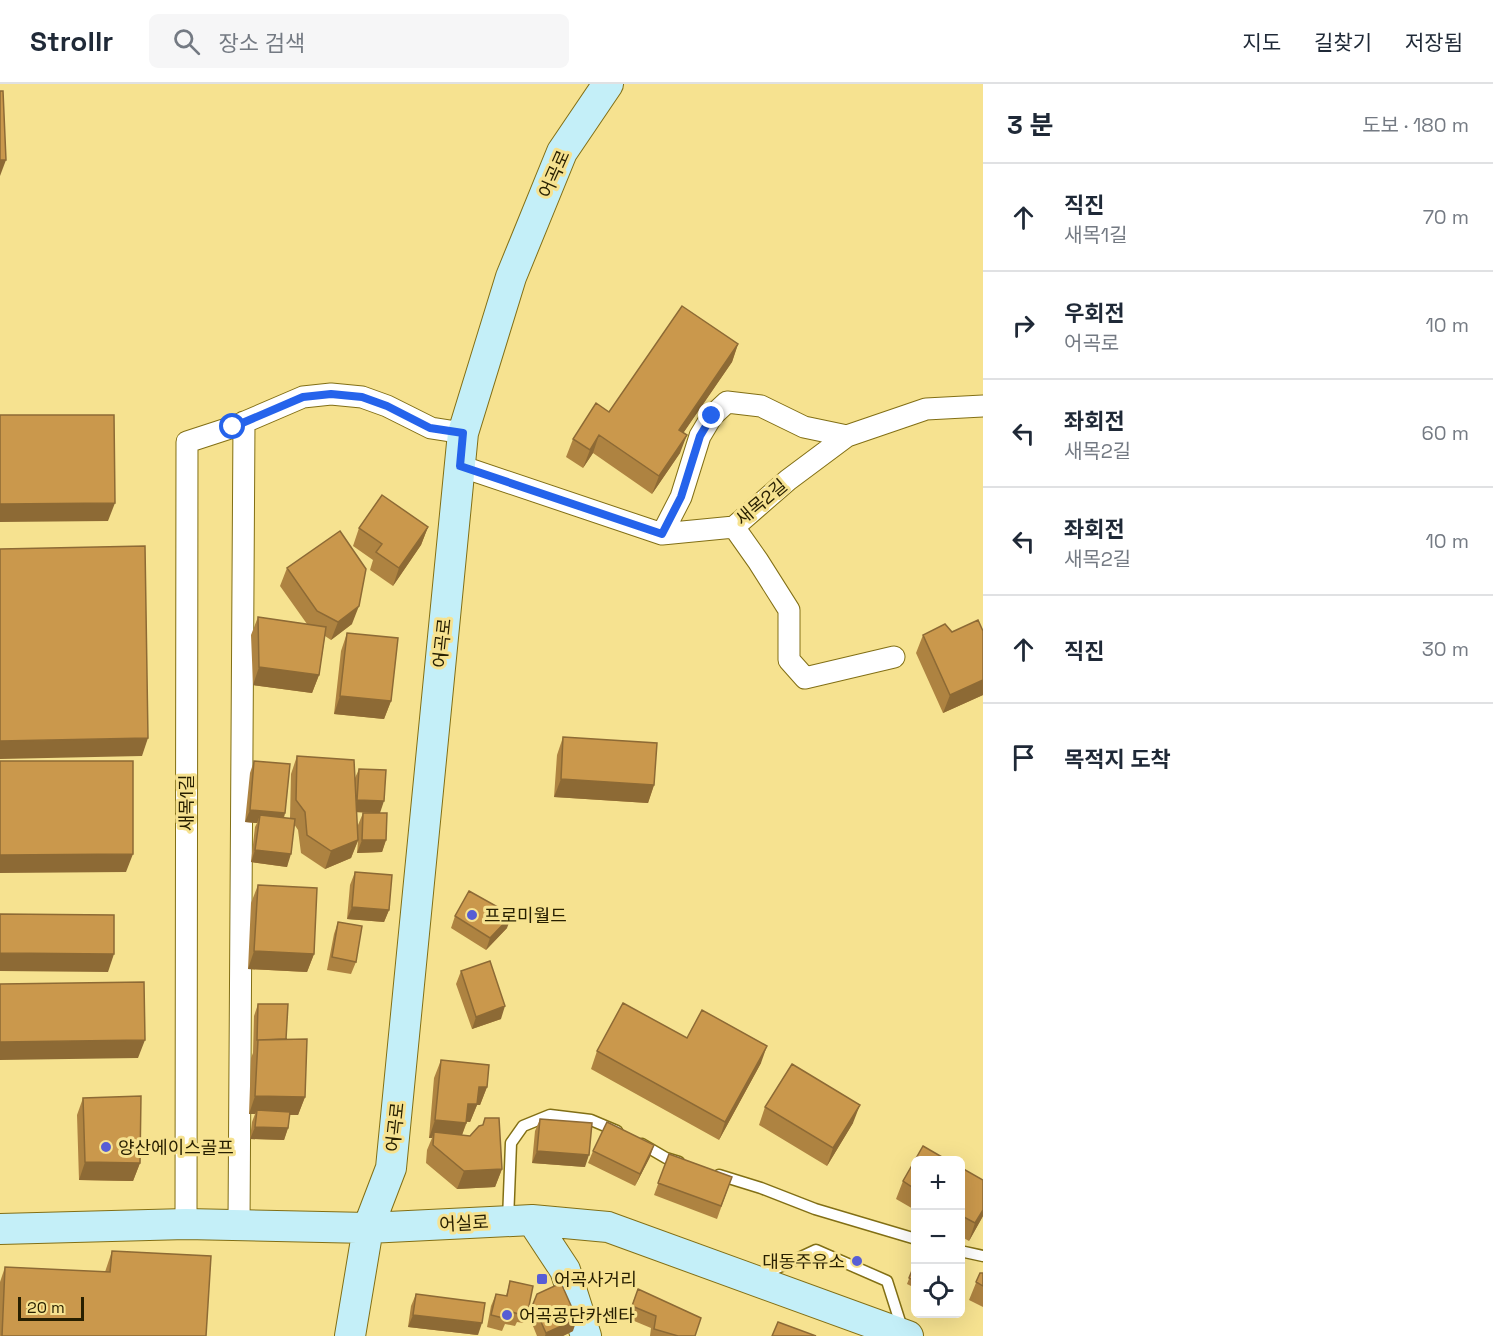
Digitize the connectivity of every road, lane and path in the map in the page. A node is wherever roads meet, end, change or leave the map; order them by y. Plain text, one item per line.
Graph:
1 (608, 84) edge
2 (983, 406) edge
3 (244, 422) junction
4 (463, 433) junction
5 (847, 436) junction
6 (460, 466) junction
7 (734, 527) junction
8 (662, 534) junction
9 (894, 657) dead end
10 (692, 1166) edge
11 (711, 1172) edge
12 (520, 1220) junction
13 (186, 1224) junction
14 (239, 1225) junction
15 (368, 1228) junction
16 (0, 1229) edge
17 (911, 1238) edge
18 (965, 1252) edge
19 (983, 1256) edge
20 (753, 1280) junction
21 (586, 1335) edge
22 (906, 1335) edge
23 (350, 1336) edge

1 - 4 street, 어곡로
2 - 5 street, 새목2길
3 - 4 street, 새목1길
3 - 13 street, 새목1길
3 - 14 street
4 - 6 street, 어곡로
5 - 7 street, 새목2길
5 - 8 street, 새목2길
6 - 8 street, 새목2길
6 - 15 street, 어곡로
7 - 8 street, 새목2길
7 - 9 street
10 - 12 lane
11 - 17 lane
12 - 15 street, 어실로
12 - 20 street, 어실로
12 - 21 street
13 - 14 street, 어실로
13 - 16 street, 어실로
14 - 15 street, 어실로
15 - 23 street, 어곡로
18 - 19 lane
20 - 22 street, 어실로
20 - 22 lane

